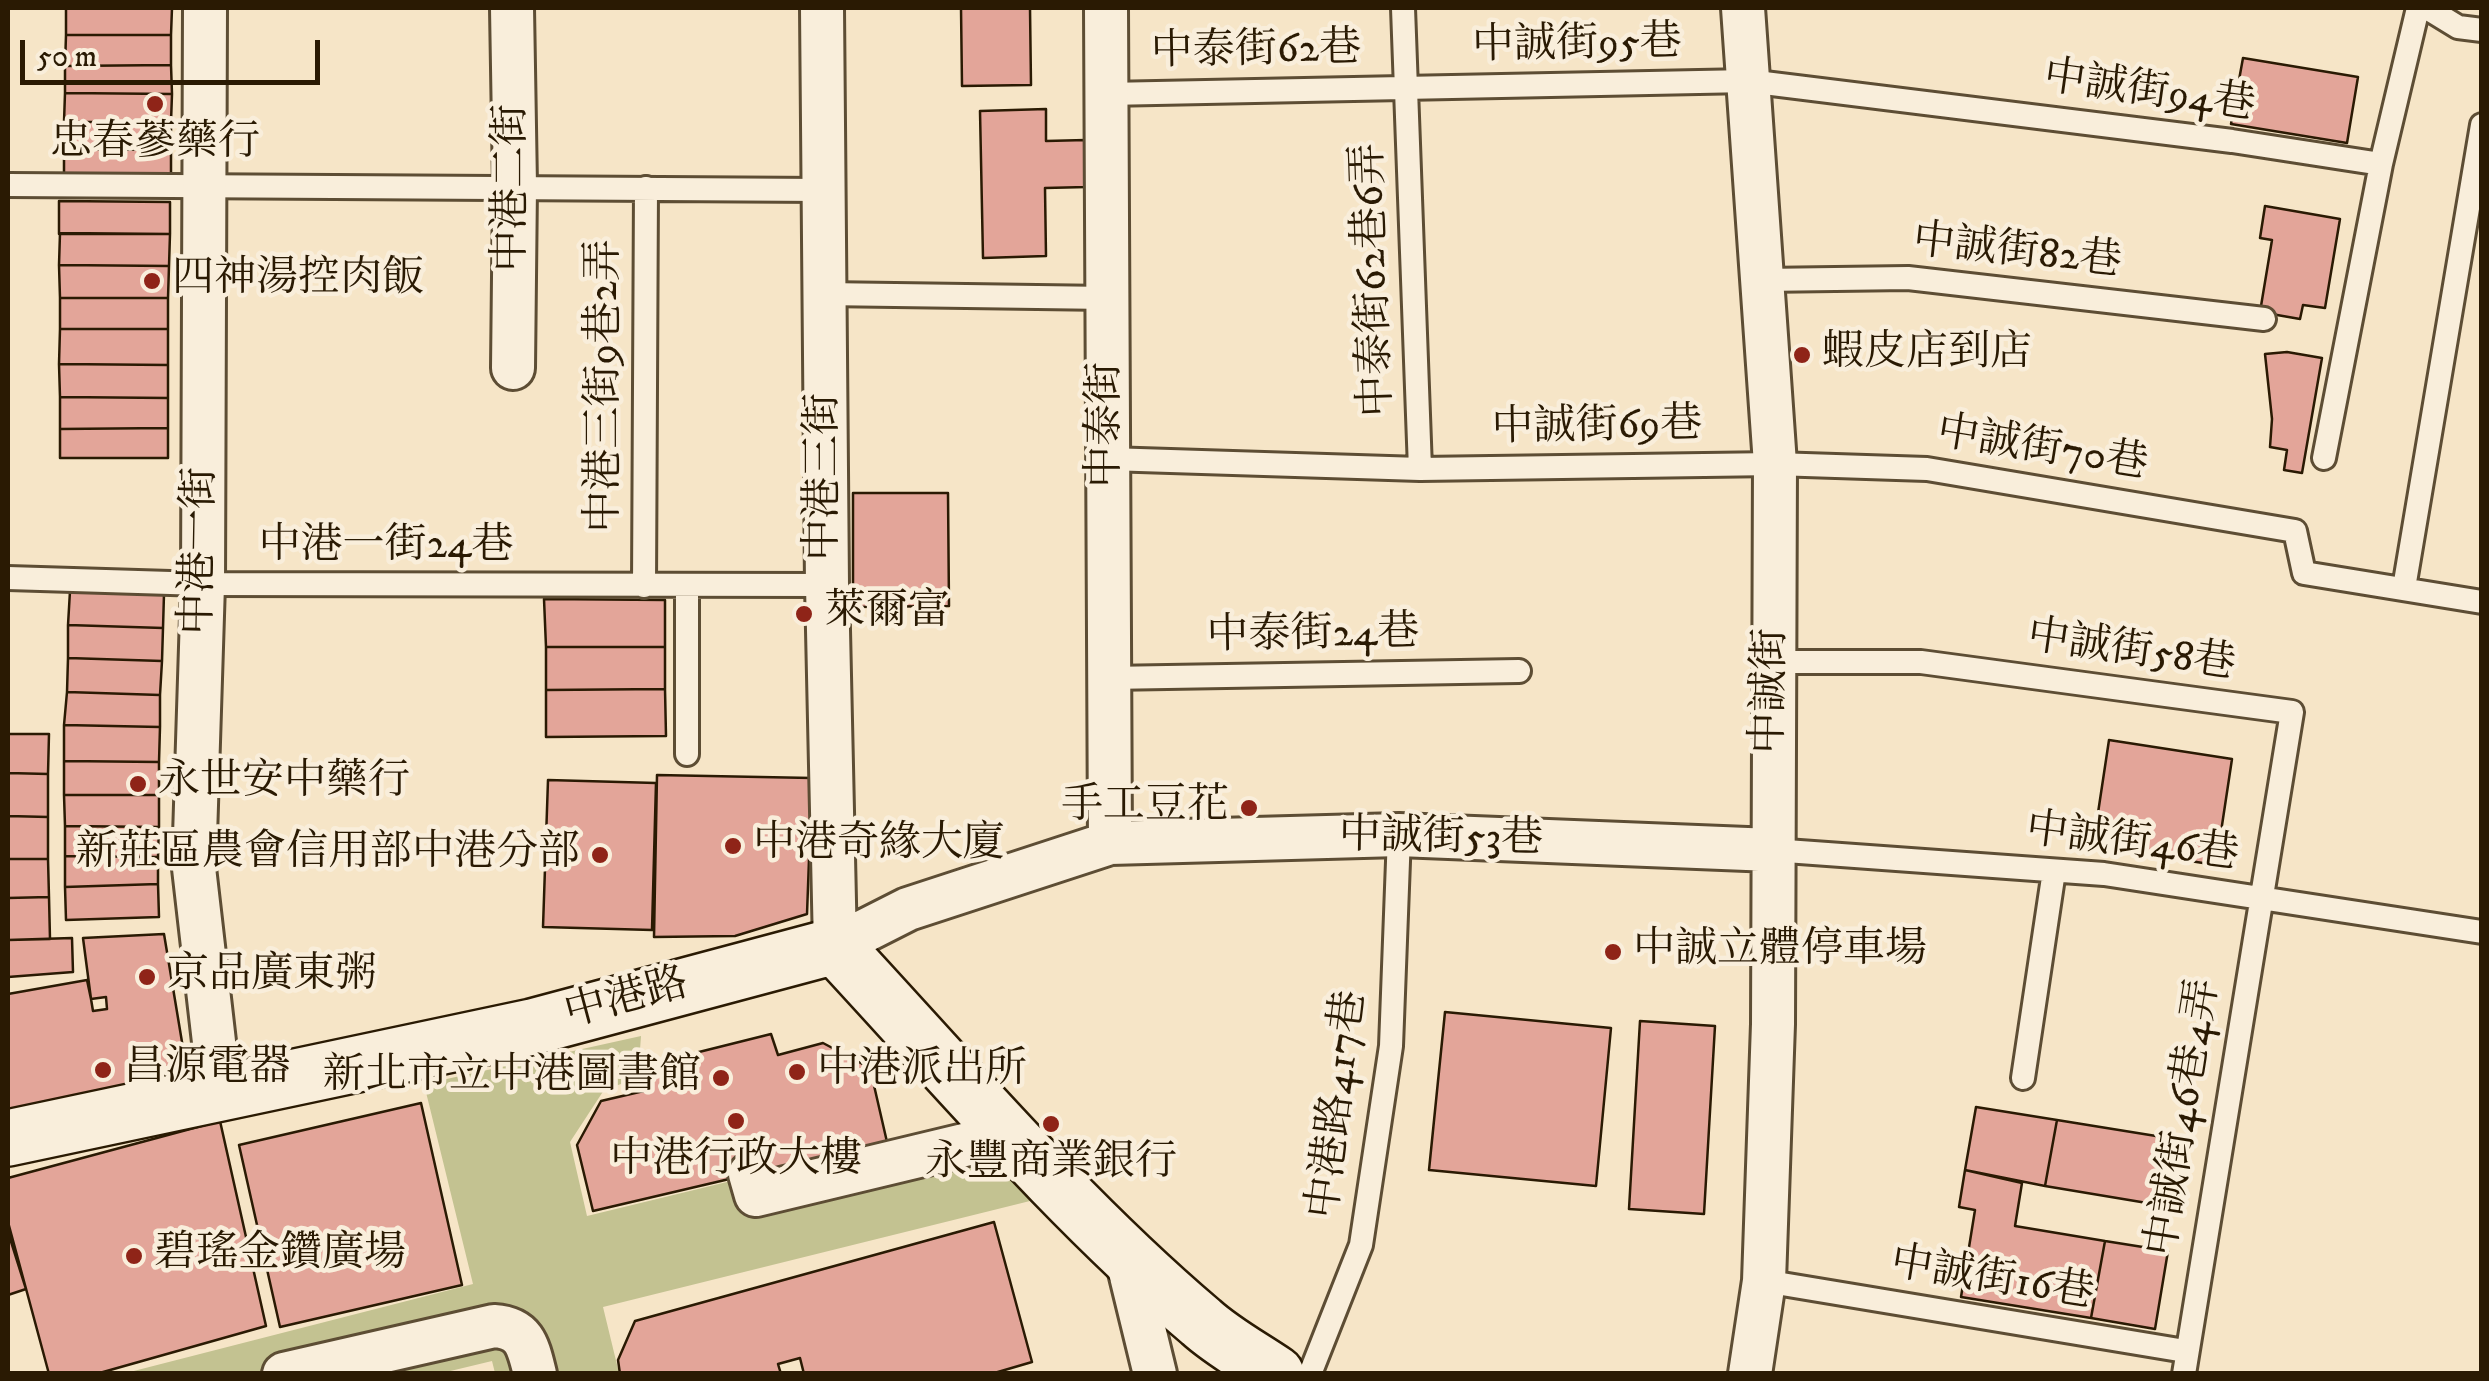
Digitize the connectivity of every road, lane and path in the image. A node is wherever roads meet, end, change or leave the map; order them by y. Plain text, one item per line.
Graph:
1 (205, 8) edge
2 (512, 8) edge
3 (822, 8) edge
4 (1106, 8) edge
5 (1403, 8) edge
6 (1743, 8) edge
7 (2418, 8) edge
8 (2427, 8) edge
9 (2482, 30) edge
10 (1748, 81) junction
11 (1407, 88) junction
12 (1106, 94) junction
13 (2482, 125) edge
14 (2381, 164) junction
15 (8, 185) edge
16 (515, 186) junction
17 (206, 187) junction
18 (646, 188) junction
19 (823, 190) junction
20 (1762, 280) junction
21 (824, 294) junction
22 (1108, 298) junction
23 (2264, 318) dead end
24 (513, 368) dead end
25 (2324, 458) dead end
26 (1108, 459) junction
27 (1775, 464) junction
28 (1420, 470) junction
29 (8, 578) edge
30 (203, 584) junction
31 (687, 585) junction
32 (827, 585) junction
33 (644, 586) junction
34 (2404, 588) junction
35 (2482, 602) edge
36 (1773, 662) junction
37 (1519, 671) dead end
38 (1109, 678) junction
39 (687, 754) dead end
40 (1399, 835) junction
41 (1110, 843) junction
42 (1772, 850) junction
43 (2054, 871) junction
44 (2260, 898) junction
45 (2482, 932) edge
46 (834, 946) junction
47 (2023, 1078) dead end
48 (220, 1094) junction
49 (1010, 1134) junction
50 (8, 1138) edge
51 (750, 1174) dead end
52 (1124, 1251) junction
53 (1764, 1281) junction
54 (2184, 1362) edge
55 (284, 1374) edge
56 (535, 1374) edge
57 (1155, 1374) edge
58 (1276, 1374) edge
59 (1310, 1374) edge
60 (1750, 1374) edge

1 - 17 street, 中港一街
2 - 16 street, 中港二街
3 - 19 street, 中港三街
4 - 12 street, 中泰街
5 - 11 lane, 中泰街62巷6弄
6 - 10 street, 中誠街
7 - 14 lane
8 - 9 lane
10 - 11 lane, 中誠街95巷
10 - 14 lane, 中誠街94巷
10 - 20 street, 中誠街
11 - 12 lane, 中泰街62巷
11 - 28 lane, 中泰街62巷6弄
12 - 22 street, 中泰街
13 - 34 lane
14 - 25 lane
15 - 17 lane
16 - 17 lane
16 - 18 lane
16 - 24 street, 中港二街
17 - 30 street, 中港一街
18 - 19 lane
18 - 33 lane, 中港三街9巷2弄
19 - 21 street, 中港三街
20 - 23 lane, 中誠街82巷
20 - 27 street, 中誠街
21 - 22 lane
21 - 32 street, 中港三街
22 - 26 street, 中泰街
26 - 28 lane, 中誠街69巷
26 - 38 street, 中泰街
27 - 28 lane, 中誠街69巷
27 - 34 lane, 中誠街70巷
27 - 36 street, 中誠街
29 - 30 lane, 中港一街24巷
30 - 33 lane, 中港一街24巷
30 - 48 street, 中港一街
31 - 32 lane, 中港一街24巷
31 - 33 lane, 中港一街24巷
31 - 39 lane
32 - 46 street, 中港三街
34 - 35 lane
36 - 42 street, 中誠街
36 - 44 lane, 中誠街58巷
37 - 38 lane, 中泰街24巷
38 - 41 street, 中泰街
40 - 41 street, 中誠街53巷
40 - 42 street, 中誠街53巷
40 - 59 lane, 中港路417巷
41 - 46 street, 中港路
42 - 43 lane, 中誠街46巷
42 - 53 street, 中誠街
43 - 44 lane, 中誠街46巷
43 - 47 lane
44 - 45 lane, 中誠街46巷
44 - 54 lane, 中誠街46巷4弄
46 - 48 street, 中港路
46 - 49 street
48 - 50 street, 中港路
49 - 51 street
49 - 52 street
52 - 57 street
52 - 58 street
53 - 54 lane, 中誠街16巷
53 - 60 street, 中誠街
55 - 56 street

